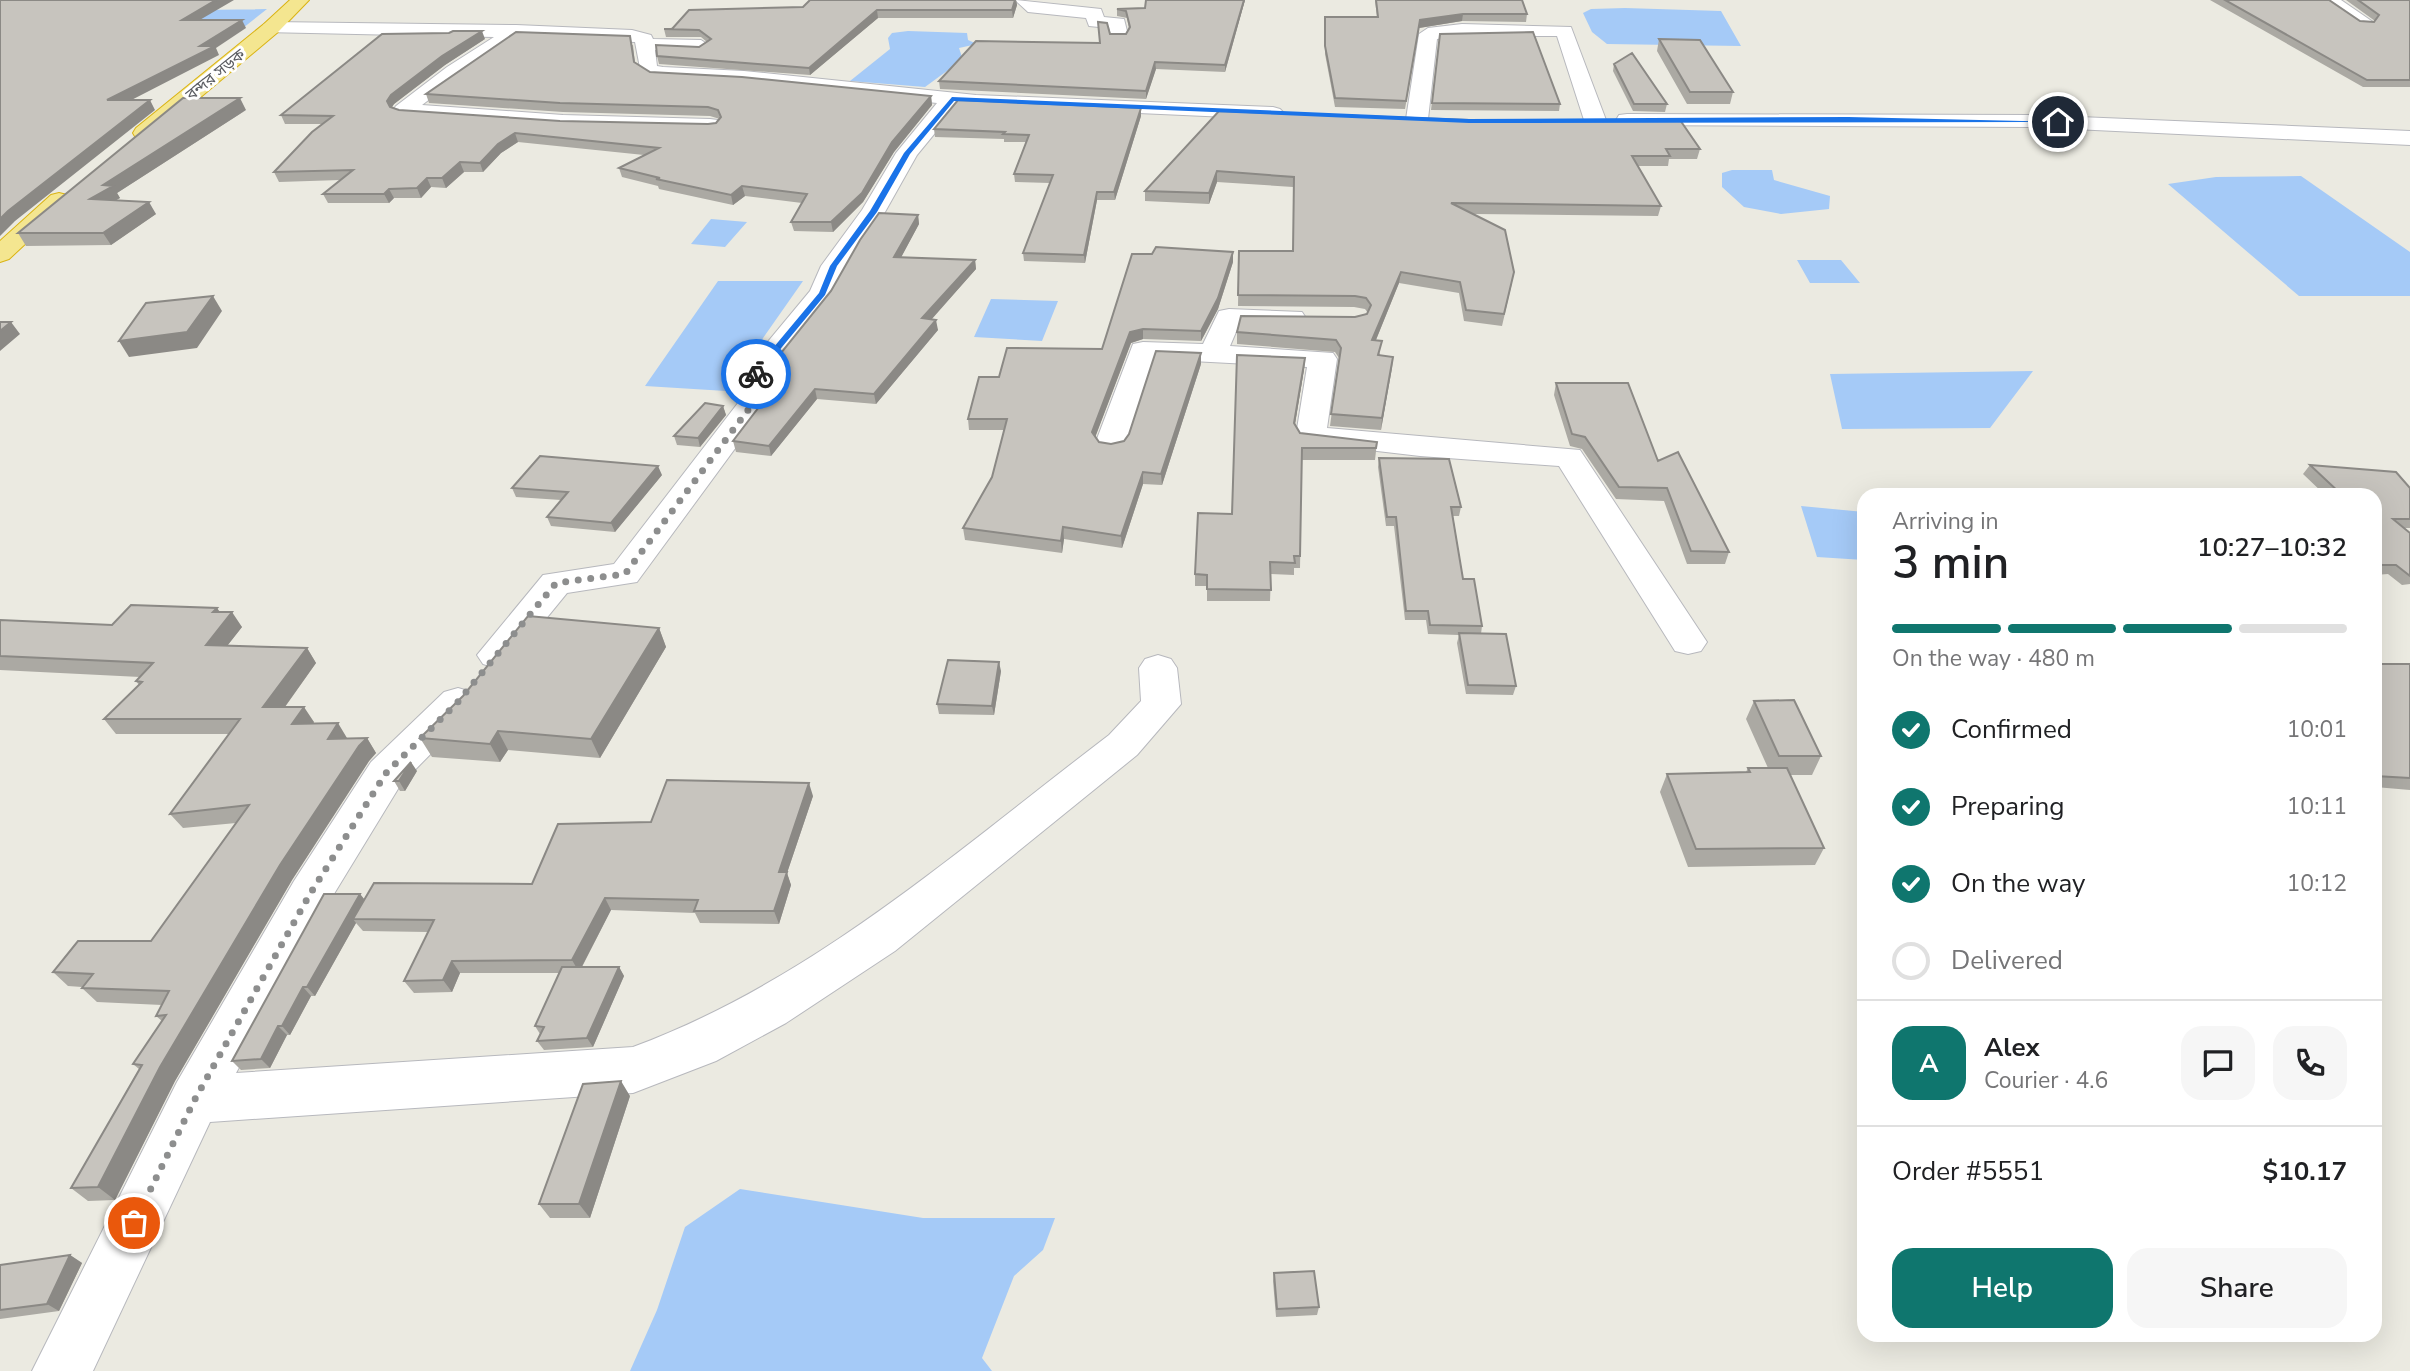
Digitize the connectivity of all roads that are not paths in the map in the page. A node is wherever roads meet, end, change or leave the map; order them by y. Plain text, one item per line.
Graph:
1 (300, 0) edge
2 (1024, 0) edge
3 (2329, 0) edge
4 (2364, 22) edge
5 (271, 28) junction
6 (516, 31) junction
7 (1119, 35) edge
8 (646, 44) junction
9 (701, 46) edge
10 (952, 99) junction
11 (1298, 114) edge
12 (1391, 118) edge
13 (1417, 119) junction
14 (1443, 120) edge
15 (1567, 120) edge
16 (1595, 120) junction
17 (710, 125) edge
18 (2410, 138) edge
19 (131, 144) edge
20 (80, 183) edge
21 (0, 254) edge
22 (1312, 318) edge
23 (1213, 354) junction
24 (1111, 444) edge
25 (1688, 642) dead end
26 (1158, 668) dead end
27 (195, 1099) junction
28 (62, 1371) edge

1 - 5 highway, বন্দর সড়ক
2 - 7 street
3 - 4 street
5 - 6 street
5 - 19 highway, বন্দর সড়ক
6 - 8 street
6 - 17 street
8 - 9 street
8 - 10 street
10 - 11 street
10 - 27 street
12 - 13 street
13 - 14 street
13 - 16 street
15 - 16 street
16 - 18 street
20 - 21 highway
22 - 23 street
23 - 24 street
23 - 25 street
26 - 27 street
27 - 28 street

